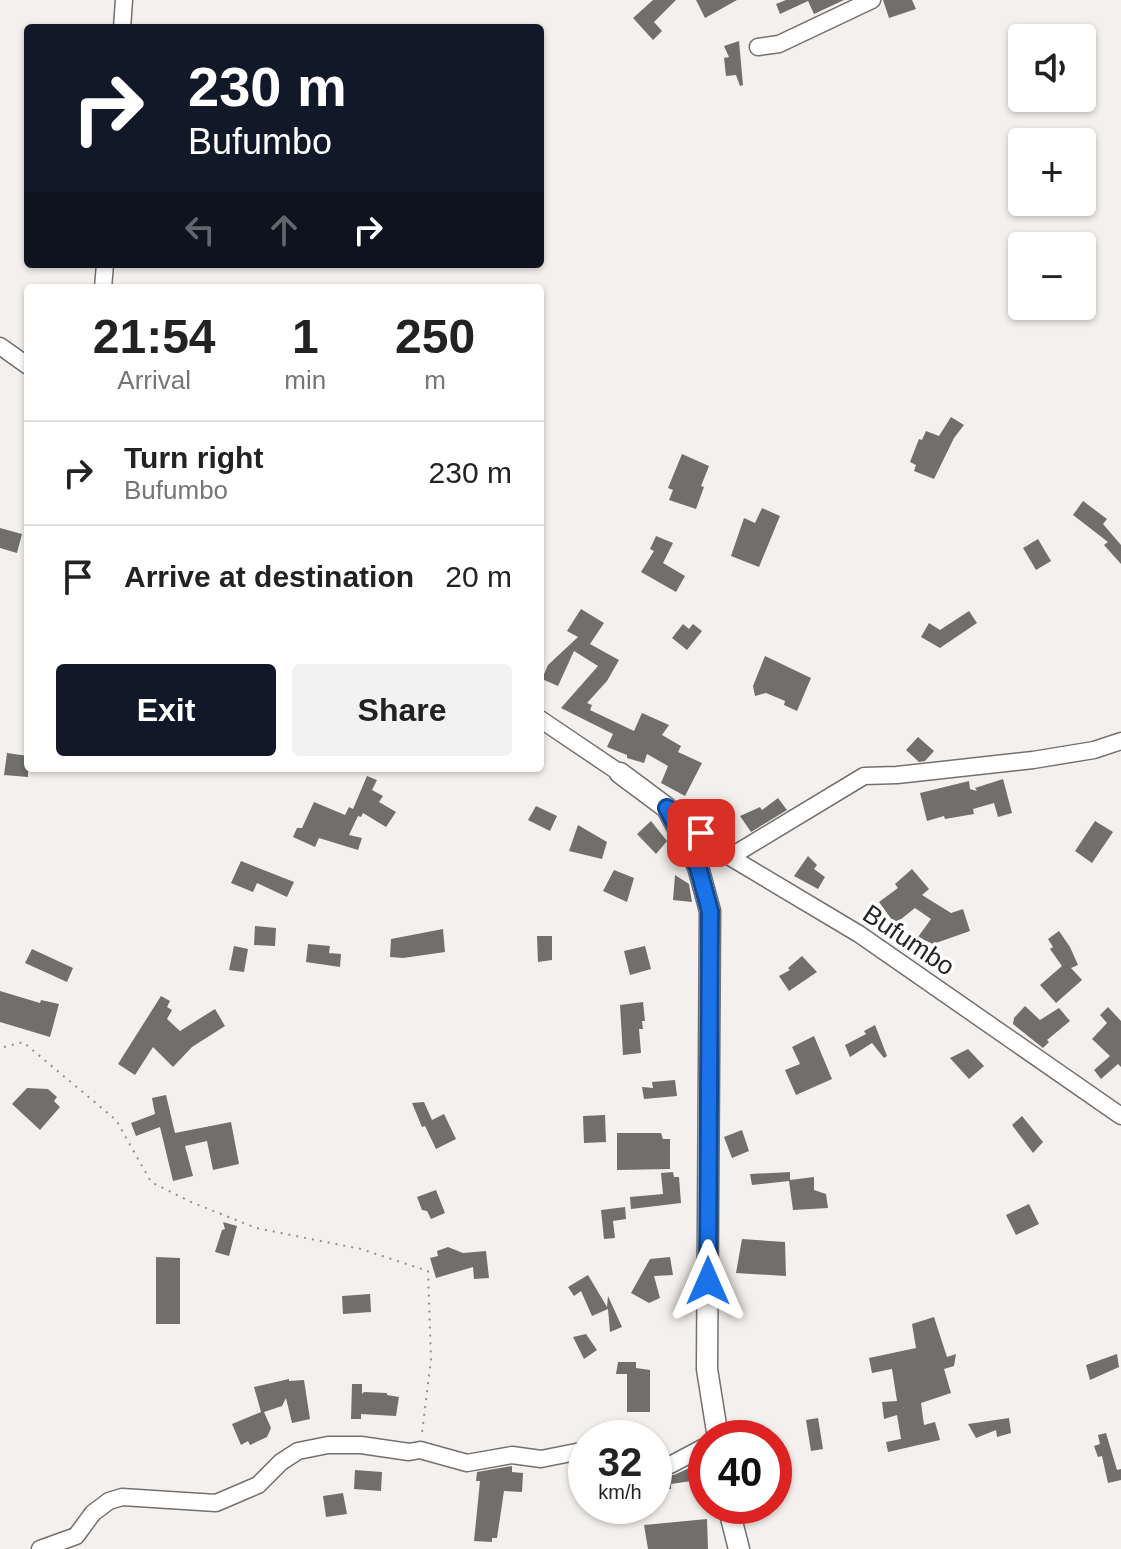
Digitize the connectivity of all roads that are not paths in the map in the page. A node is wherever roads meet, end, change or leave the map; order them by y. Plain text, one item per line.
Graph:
1 (124, 0) edge
2 (872, 0) edge
3 (122, 24) edge
4 (758, 47) dead end
5 (0, 346) edge
6 (24, 363) edge
7 (544, 722) edge
8 (1121, 741) edge
9 (620, 773) joint
10 (667, 808) junction
11 (730, 857) junction
12 (1121, 1116) edge
13 (713, 1420) edge
14 (568, 1454) edge
15 (733, 1524) edge
16 (40, 1549) edge
17 (739, 1549) edge

1 - 3 street
2 - 4 street
5 - 6 street
7 - 9 street
8 - 11 street
9 - 10 street
10 - 11 street, Bufumbo
10 - 13 street
11 - 12 street, Bufumbo
14 - 16 street
15 - 17 street

